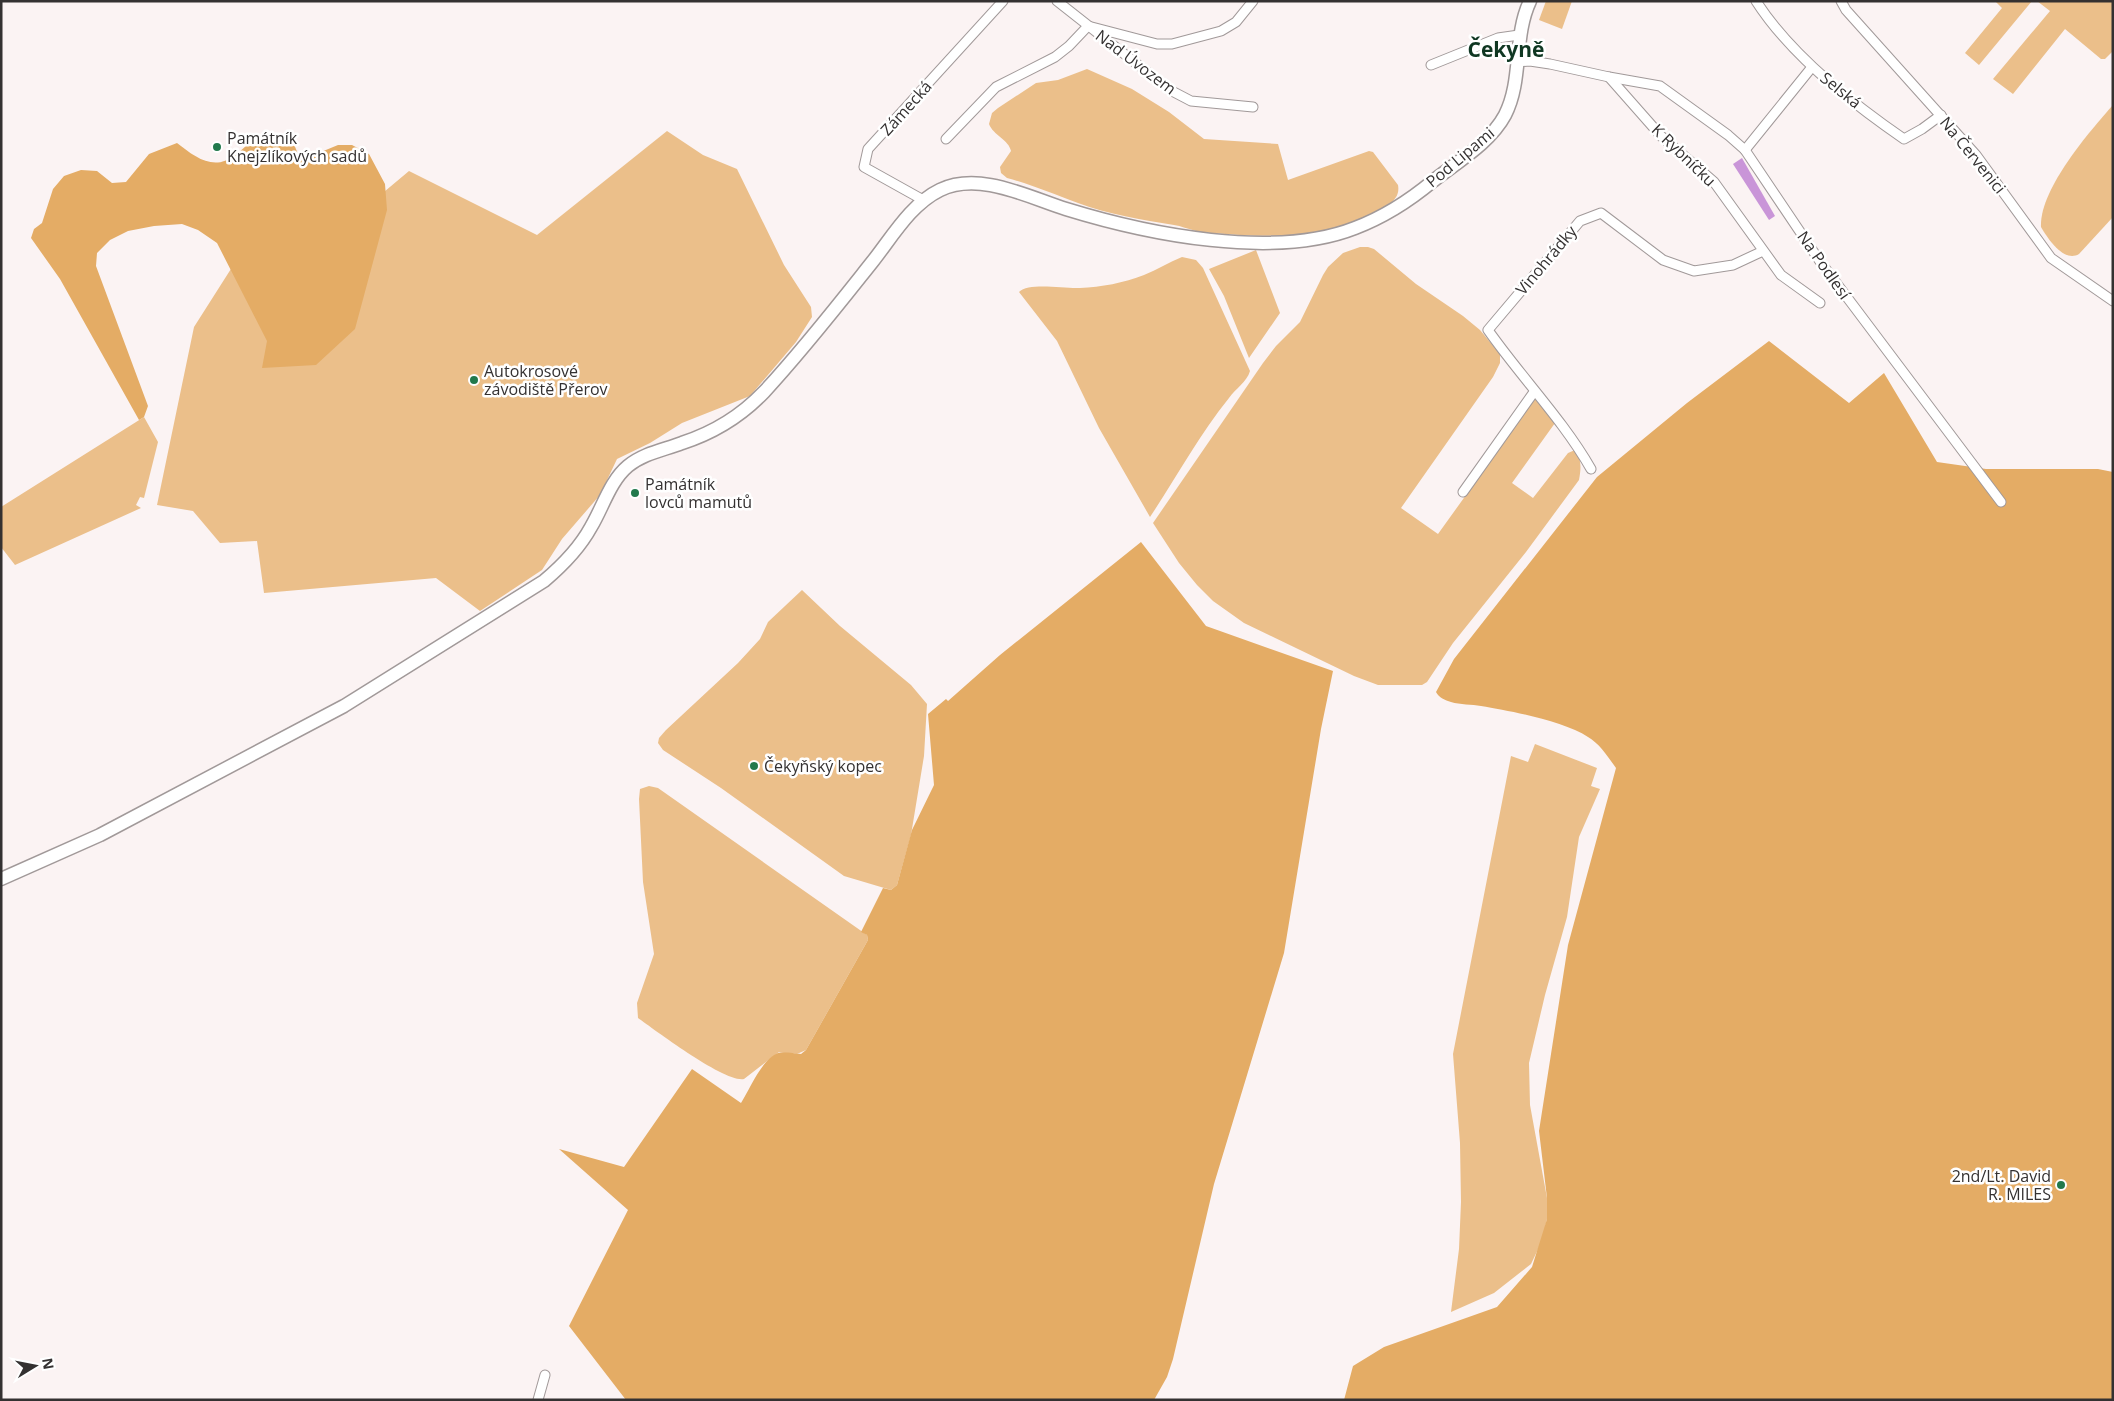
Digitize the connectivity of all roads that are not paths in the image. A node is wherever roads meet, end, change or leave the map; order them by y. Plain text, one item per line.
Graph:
1 (1003, 1) edge
2 (1058, 1) edge
3 (1253, 1) edge
4 (1530, 1) edge
5 (1756, 1) edge
6 (1841, 1) edge
7 (1088, 26) junction
8 (1519, 35) junction
9 (1516, 62) junction
10 (1431, 65) dead end
11 (1812, 67) junction
12 (1609, 77) junction
13 (1253, 108) dead end
14 (1941, 115) junction
15 (946, 139) dead end
16 (1745, 150) junction
17 (925, 201) junction
18 (1763, 251) junction
19 (2113, 300) edge
20 (1820, 303) dead end
21 (1534, 392) junction
22 (1591, 469) dead end
23 (1464, 492) dead end
24 (2001, 502) dead end
25 (1, 879) edge
26 (545, 1375) dead end
27 (538, 1400) edge

1 - 17 street, Zámecká
2 - 7 street, Nad Úvozem
3 - 7 street
4 - 8 main road, Pod Lipami
5 - 11 street, Selská
6 - 14 street, Na Červenici
7 - 13 street, Nad Úvozem
7 - 15 street
8 - 9 main road, Pod Lipami
8 - 10 street
9 - 12 street
9 - 17 main road, Pod Lipami
11 - 14 street, Selská
11 - 16 street
12 - 16 street, Na Podlesí
12 - 18 street, K Rybníčku
14 - 19 street, Na Červenici
16 - 24 street, Na Podlesí
17 - 25 main road, Pod Lipami
18 - 20 street, K Rybníčku
18 - 21 street, Vinohrádky
21 - 22 street, Vinohrádky
21 - 23 street
26 - 27 street

